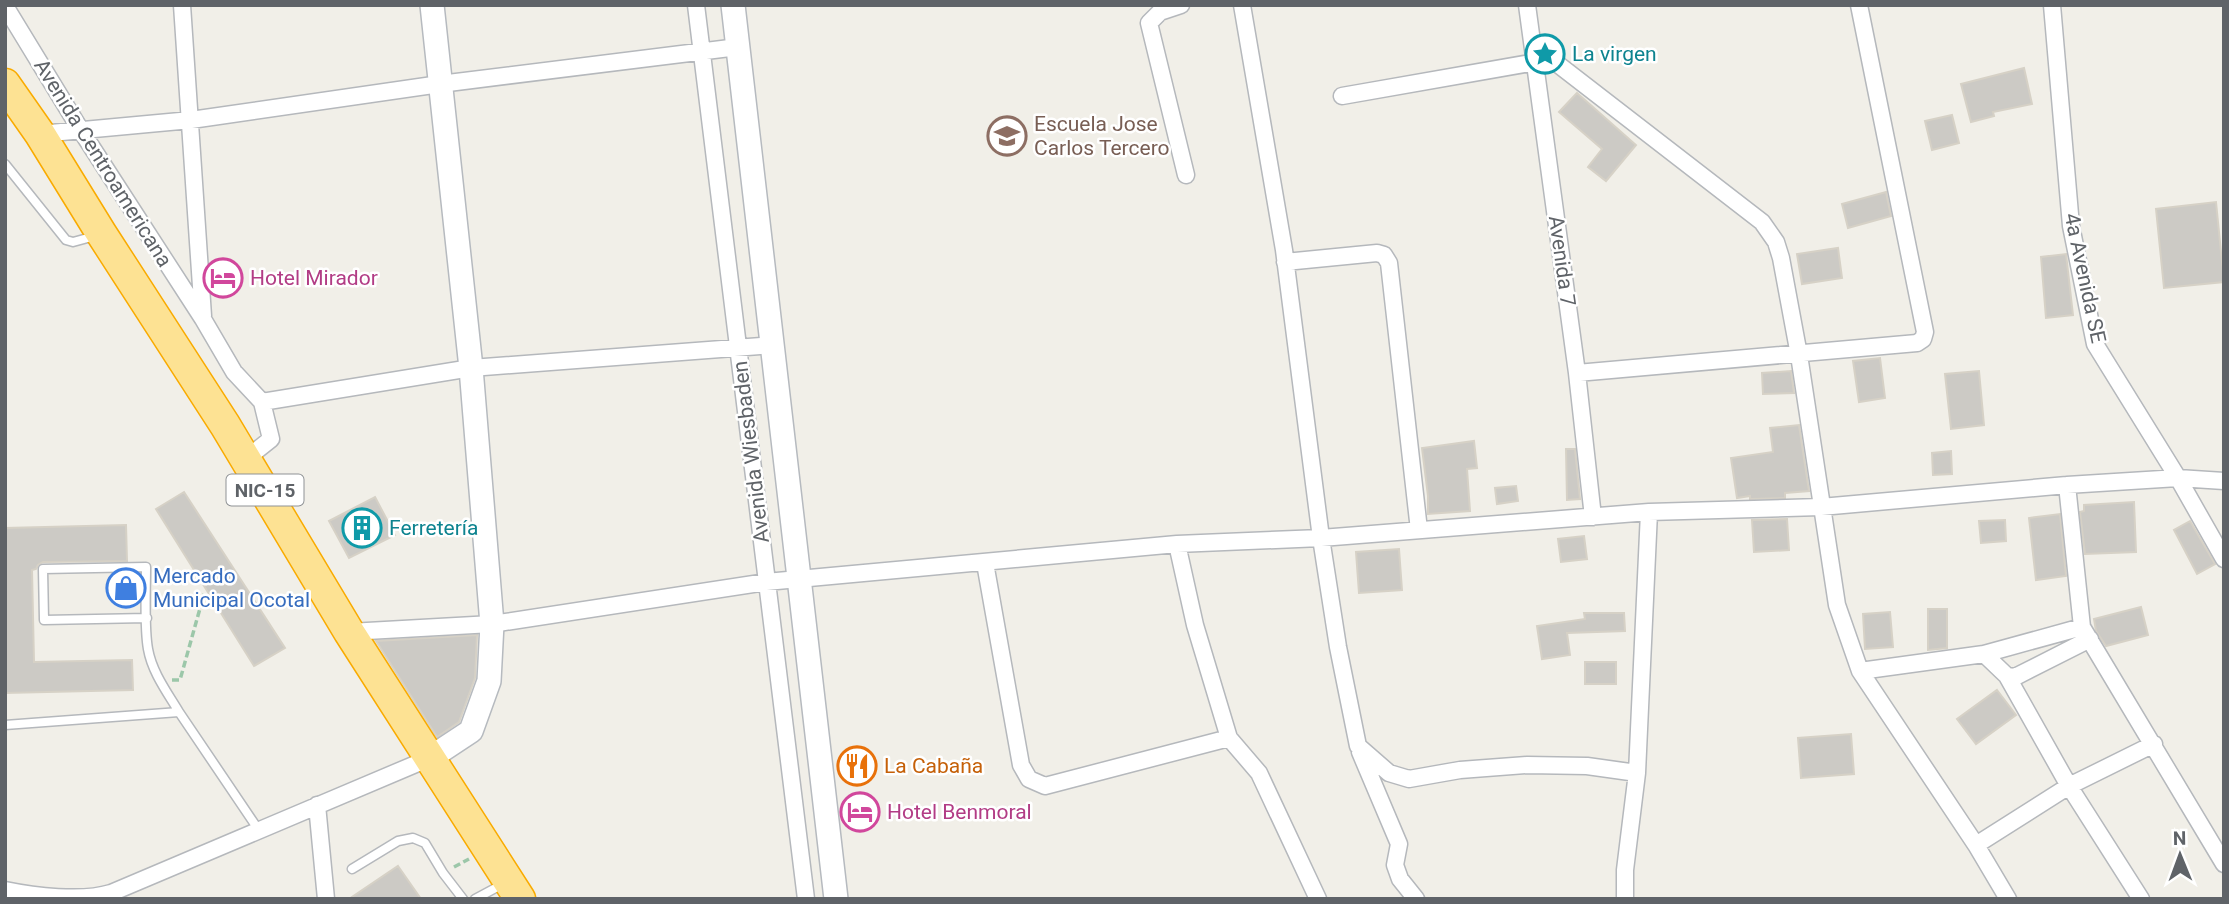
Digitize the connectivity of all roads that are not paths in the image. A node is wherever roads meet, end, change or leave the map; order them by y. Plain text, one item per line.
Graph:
1 (182, 5) edge
2 (432, 5) edge
3 (695, 5) edge
4 (733, 5) edge
5 (1181, 5) edge
6 (1242, 5) edge
7 (1527, 5) edge
8 (1859, 5) edge
9 (2052, 5) edge
10 (5, 6) edge
11 (1533, 45) junction
12 (738, 47) junction
13 (700, 50) junction
14 (1536, 62) junction
15 (5, 84) edge
16 (440, 84) junction
17 (1342, 96) dead end
18 (191, 120) junction
19 (80, 129) junction
20 (40, 134) junction
21 (5, 164) edge
22 (1186, 175) dead end
23 (102, 233) junction
24 (1285, 262) junction
25 (203, 319) junction
26 (774, 345) junction
27 (738, 347) junction
28 (1799, 355) junction
29 (471, 369) junction
30 (1577, 373) junction
31 (262, 402) junction
32 (246, 459) junction
33 (2178, 478) junction
34 (2224, 481) edge
35 (2067, 485) junction
36 (1821, 507) junction
37 (1649, 512) junction
38 (1593, 517) junction
39 (1419, 530) junction
40 (1321, 538) junction
41 (1177, 544) junction
42 (2224, 559) edge
43 (985, 563) junction
44 (798, 580) junction
45 (766, 582) junction
46 (147, 618) junction
47 (492, 624) junction
48 (349, 632) junction
49 (2086, 633) junction
50 (1984, 654) junction
51 (1860, 671) junction
52 (2007, 676) junction
53 (179, 712) junction
54 (5, 725) edge
55 (1229, 738) junction
56 (2154, 744) junction
57 (1358, 746) junction
58 (430, 758) junction
59 (1637, 773) junction
60 (2069, 786) junction
61 (317, 805) junction
62 (258, 829) junction
63 (1976, 845) junction
64 (2224, 864) edge
65 (352, 869) dead end
66 (5, 890) edge
67 (514, 890) edge
68 (52, 897) edge
69 (96, 898) edge
70 (326, 899) edge
71 (463, 899) edge
72 (475, 899) edge
73 (807, 899) edge
74 (836, 899) edge
75 (1318, 899) edge
76 (1416, 899) edge
77 (1625, 899) edge
78 (2008, 899) edge
79 (2141, 899) edge

1 - 18 street
2 - 16 street
3 - 13 street, Avenida Wiesbaden
4 - 12 street, Avenida Wiesbaden
5 - 22 street
6 - 24 street
7 - 11 street, Avenida 7
8 - 28 street
9 - 33 street, 4a Avenida SE
10 - 19 street, Avenida Centroamericana
11 - 14 street, Avenida 7
11 - 28 street
12 - 13 street
12 - 26 street, Avenida Wiesbaden
13 - 16 street
13 - 27 street, Avenida Wiesbaden
14 - 17 street
14 - 30 street, Avenida 7
15 - 20 highway, NIC-15 / NIC-15
16 - 18 street
16 - 29 street
18 - 19 street
18 - 25 street
19 - 20 street
19 - 25 street, Avenida Centroamericana
20 - 23 highway, NIC-15 / NIC-15
21 - 23 lane
23 - 32 highway, NIC-15 / NIC-15
24 - 39 street
24 - 40 street
25 - 31 street, Avenida Centroamericana
26 - 27 street
26 - 44 street, Avenida Wiesbaden
27 - 29 street
27 - 45 street, Avenida Wiesbaden
28 - 30 street
28 - 36 street
29 - 31 street
29 - 47 street
30 - 38 street, Avenida 7
31 - 32 street
32 - 48 highway, NIC-15 / NIC-15
33 - 34 street
33 - 35 street
33 - 42 street, 4a Avenida SE
35 - 36 street
35 - 49 street
36 - 37 street
36 - 51 street
37 - 38 street
37 - 59 street
38 - 39 street
39 - 40 street
40 - 41 street
40 - 57 street
41 - 43 street
41 - 55 street
43 - 44 street
43 - 55 street
44 - 45 street
44 - 74 street, Avenida Wiesbaden
45 - 47 street
45 - 73 street, Avenida Wiesbaden
46 - 46 lane
46 - 53 lane
47 - 48 street
47 - 58 street
48 - 58 highway, NIC-15 / NIC-15
49 - 50 street
49 - 52 street
49 - 56 street
50 - 51 street
50 - 52 street
51 - 63 street
52 - 60 street
53 - 54 lane
53 - 62 lane
55 - 75 street
56 - 60 street
56 - 64 street
57 - 59 street
57 - 76 street
58 - 61 street
58 - 67 highway, NIC-15 / NIC-15
59 - 77 street
60 - 63 street
60 - 79 street
61 - 62 street
61 - 70 street
62 - 69 street
63 - 78 street
65 - 71 lane
66 - 68 street
67 - 72 lane
68 - 69 street

